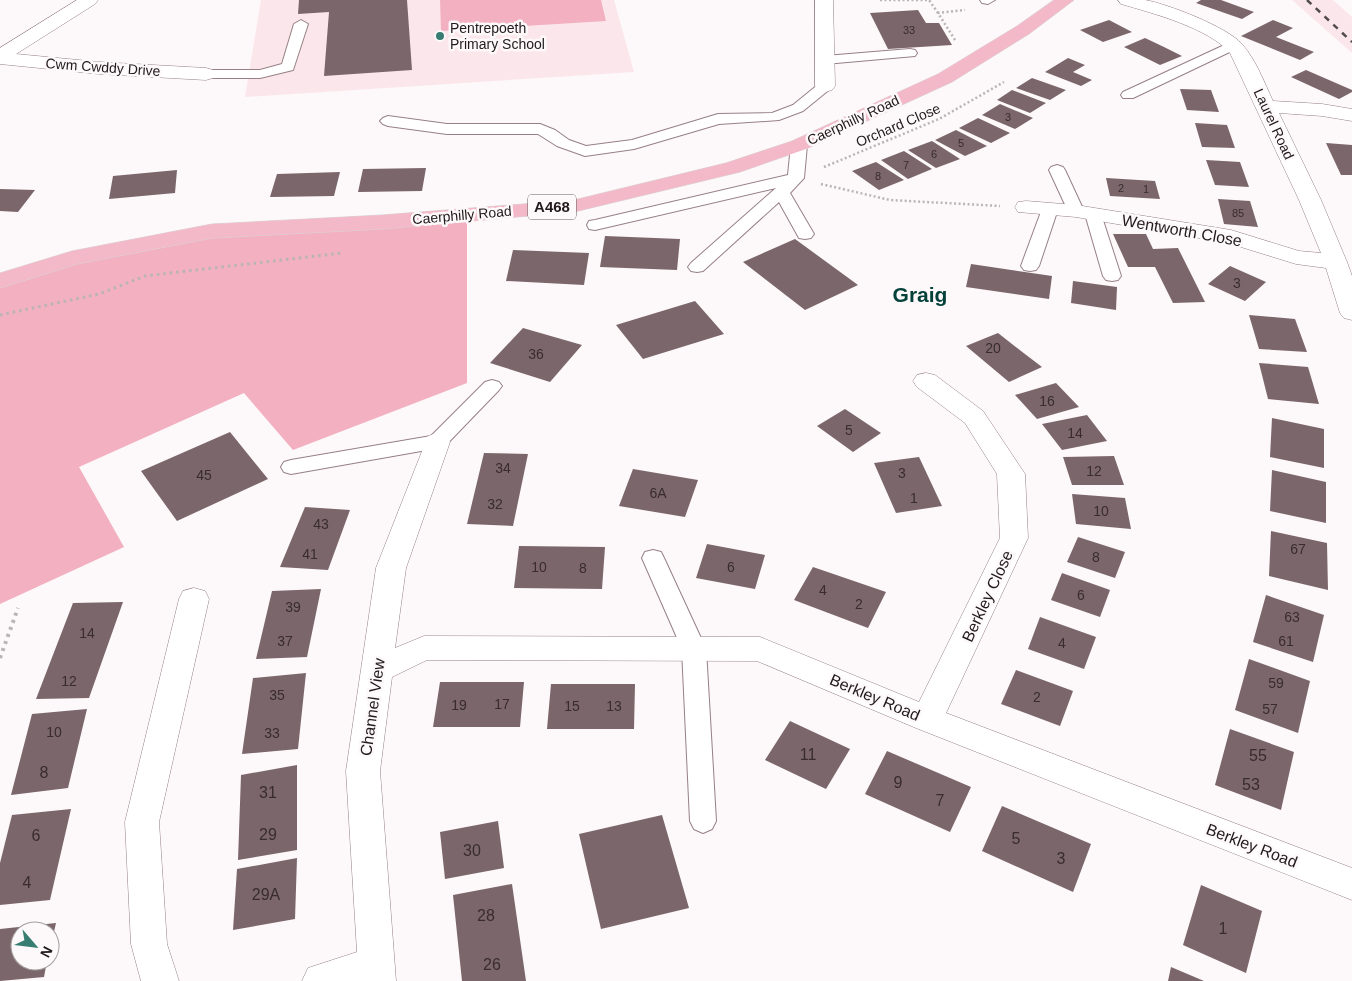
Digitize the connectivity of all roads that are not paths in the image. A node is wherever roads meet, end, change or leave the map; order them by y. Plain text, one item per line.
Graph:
1 (89, 0) edge
2 (824, 0) edge
3 (1064, 0) edge
4 (1127, 0) edge
5 (301, 24) dead end
6 (1233, 45) junction
7 (910, 53) dead end
8 (0, 57) edge
9 (825, 60) junction
10 (206, 74) joint
11 (825, 86) joint
12 (1128, 95) dead end
13 (1265, 106) junction
14 (1352, 115) edge
15 (388, 121) dead end
16 (799, 145) junction
17 (1057, 170) dead end
18 (796, 178) junction
19 (781, 192) junction
20 (1026, 207) road end
21 (1050, 209) junction
22 (1084, 212) junction
23 (595, 225) dead end
24 (806, 234) dead end
25 (1336, 262) junction
26 (1030, 266) dead end
27 (698, 267) dead end
28 (1112, 276) dead end
29 (0, 281) edge
30 (1352, 313) edge
31 (926, 381) dead end
32 (492, 386) dead end
33 (437, 442) junction
34 (291, 467) dead end
35 (652, 558) dead end
36 (194, 599) dead end
37 (694, 648) junction
38 (377, 670) junction
39 (927, 719) junction
40 (703, 821) dead end
41 (1352, 884) edge
42 (376, 972) edge
43 (160, 981) edge
44 (321, 981) edge

1 - 8 street
2 - 9 street
3 - 16 main road, Caerphilly Road / A468
4 - 6 street, Laurel Road
5 - 10 lane
6 - 12 lane
6 - 13 street, Laurel Road
7 - 9 lane
8 - 10 street, Cwm Cwddy Drive
9 - 11 street
11 - 15 lane
13 - 14 street
13 - 25 street, Laurel Road
16 - 18 lane
16 - 29 main road, Caerphilly Road / A468
17 - 22 lane
18 - 19 lane
18 - 23 lane
19 - 24 lane
19 - 27 lane
20 - 21 street, Wentworth Close
21 - 22 street, Wentworth Close
21 - 26 lane
22 - 25 street, Wentworth Close
22 - 28 lane
25 - 30 street, Laurel Road
31 - 39 street, Berkley Close
32 - 33 lane
33 - 34 lane
33 - 38 street, Channel View
35 - 37 lane
36 - 43 street
37 - 38 street, Berkley Road
37 - 39 street, Berkley Road
37 - 40 lane
38 - 42 street, Channel View
39 - 41 street, Berkley Road
42 - 44 street

